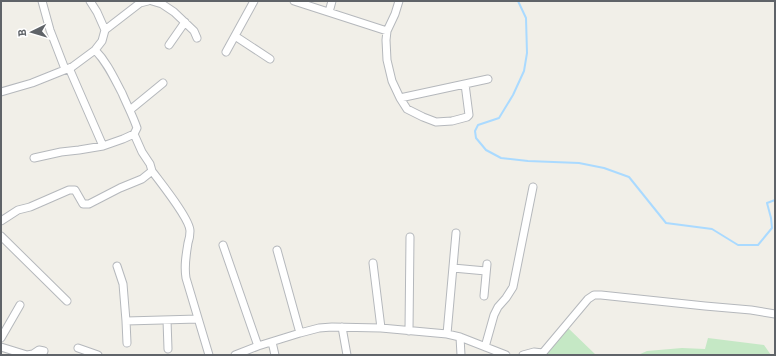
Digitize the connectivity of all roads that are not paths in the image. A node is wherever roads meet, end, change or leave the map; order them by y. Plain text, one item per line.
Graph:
1 (42, 1) edge
2 (90, 1) edge
3 (148, 1) edge
4 (152, 1) edge
5 (254, 1) edge
6 (294, 1) edge
7 (332, 1) edge
8 (399, 1) edge
9 (329, 12) junction
10 (185, 22) junction
11 (105, 30) junction
12 (387, 31) junction
13 (235, 36) junction
14 (197, 38) dead end
15 (169, 45) dead end
16 (95, 50) junction
17 (226, 52) dead end
18 (270, 59) dead end
19 (67, 68) junction
20 (488, 79) dead end
21 (162, 83) dead end
22 (465, 84) junction
23 (1, 92) edge
24 (400, 98) junction
25 (130, 110) junction
26 (134, 134) junction
27 (103, 146) junction
28 (34, 158) dead end
29 (152, 171) junction
30 (533, 187) dead end
31 (1, 221) edge
32 (456, 233) dead end
33 (1, 236) edge
34 (410, 237) dead end
35 (223, 245) dead end
36 (277, 250) dead end
37 (373, 262) dead end
38 (117, 266) dead end
39 (453, 268) junction
40 (484, 296) dead end
41 (67, 301) dead end
42 (20, 305) dead end
43 (775, 314) edge
44 (198, 319) junction
45 (167, 320) junction
46 (126, 321) junction
47 (342, 327) junction
48 (381, 328) junction
49 (409, 331) junction
50 (300, 333) junction
51 (447, 334) junction
52 (460, 337) junction
53 (1, 338) edge
54 (272, 342) junction
55 (127, 343) dead end
56 (258, 346) junction
57 (485, 347) junction
58 (1, 348) edge
59 (78, 348) dead end
60 (168, 349) dead end
61 (44, 351) dead end
62 (542, 354) edge
63 (4, 355) edge
64 (98, 355) edge
65 (209, 355) edge
66 (235, 355) edge
67 (275, 355) edge
68 (347, 355) edge
69 (461, 355) edge
70 (506, 355) edge
71 (523, 355) edge

1 - 19 street
2 - 11 street
3 - 11 street
4 - 10 street
5 - 13 street
6 - 9 street
7 - 9 street
8 - 12 street
9 - 12 street
10 - 14 street
10 - 15 street
11 - 16 street
12 - 24 street
13 - 17 street
13 - 18 street
16 - 19 street
16 - 25 street
19 - 23 street
19 - 27 street
20 - 22 street
21 - 25 street
22 - 24 street
22 - 24 street
25 - 26 street
26 - 27 street
26 - 29 street
27 - 28 street
29 - 31 street
29 - 44 street
30 - 57 street
32 - 39 street
33 - 41 street
34 - 49 street
35 - 56 street
36 - 50 street
37 - 48 street
38 - 46 street
39 - 40 street
39 - 51 street
42 - 53 street
43 - 62 street
44 - 45 street
44 - 65 street
45 - 46 street
45 - 60 street
46 - 55 street
47 - 48 street
47 - 50 street
47 - 68 street
48 - 49 street
49 - 51 street
50 - 54 street
51 - 52 street
52 - 57 street
52 - 69 street
54 - 56 street
54 - 67 street
56 - 66 street
57 - 70 street
58 - 61 street
58 - 63 street
59 - 64 street
62 - 71 street

